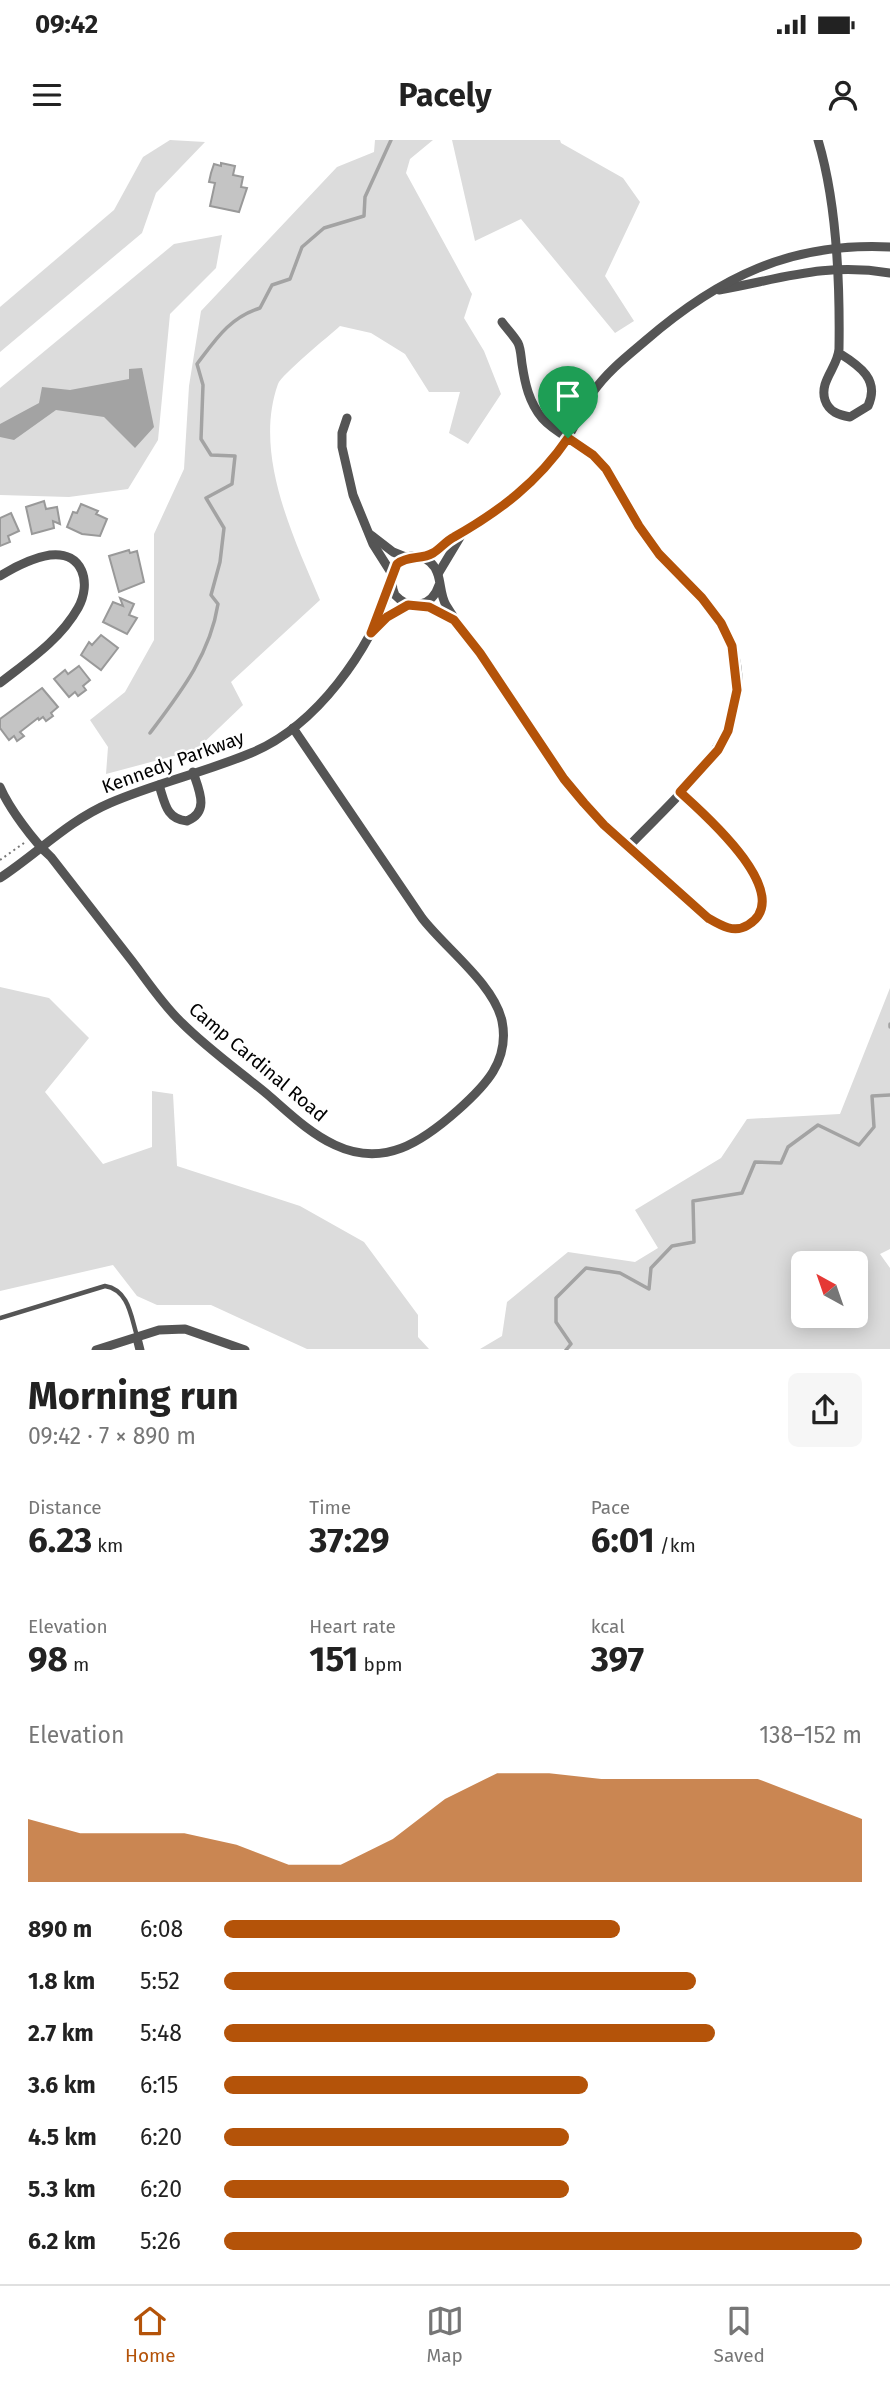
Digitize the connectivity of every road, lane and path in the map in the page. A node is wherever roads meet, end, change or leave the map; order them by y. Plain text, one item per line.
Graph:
1 (818, 140) edge
2 (890, 247) edge
3 (835, 248) junction
4 (836, 269) junction
5 (890, 274) edge
6 (714, 291) junction
7 (502, 322) dead end
8 (839, 353) junction
9 (347, 418) dead end
10 (568, 438) junction
11 (463, 533) junction
12 (371, 535) junction
13 (408, 558) junction
14 (422, 558) junction
15 (438, 574) junction
16 (0, 576) edge
17 (391, 580) junction
18 (439, 585) junction
19 (421, 604) junction
20 (408, 605) junction
21 (454, 620) junction
22 (371, 633) junction
23 (0, 683) edge
24 (293, 728) junction
25 (193, 772) junction
26 (159, 785) junction
27 (0, 787) edge
28 (680, 792) junction
29 (34, 836) junction
30 (628, 847) junction
31 (40, 848) junction
32 (0, 860) edge
33 (0, 878) edge
34 (0, 1318) edge
35 (137, 1338) junction
36 (96, 1349) edge
37 (140, 1349) edge
38 (244, 1349) edge

1 - 3 street
2 - 3 street
3 - 4 street
3 - 6 street
4 - 5 street
4 - 6 street
4 - 8 street
6 - 10 street
7 - 10 street
8 - 8 street
9 - 12 street
10 - 11 street
10 - 28 street
11 - 14 street
11 - 15 street
12 - 13 street
12 - 17 street
13 - 14 street
13 - 17 street
14 - 15 street
15 - 18 street
16 - 23 street
17 - 20 street
17 - 22 street, Kennedy Parkway
18 - 19 street
18 - 21 street
19 - 20 street
19 - 21 street
20 - 22 street, Kennedy Parkway
21 - 30 street
22 - 24 street, Kennedy Parkway
24 - 25 street, Kennedy Parkway
24 - 31 street, Camp Cardinal Road
25 - 26 street, Kennedy Parkway
25 - 26 street
26 - 31 street, Kennedy Parkway
27 - 29 street, Camp Cardinal Road
28 - 30 street
28 - 30 street
29 - 31 street, Camp Cardinal Road
29 - 32 path
31 - 33 street, Kennedy Parkway
34 - 35 lane
35 - 36 street
35 - 37 street
35 - 38 street

